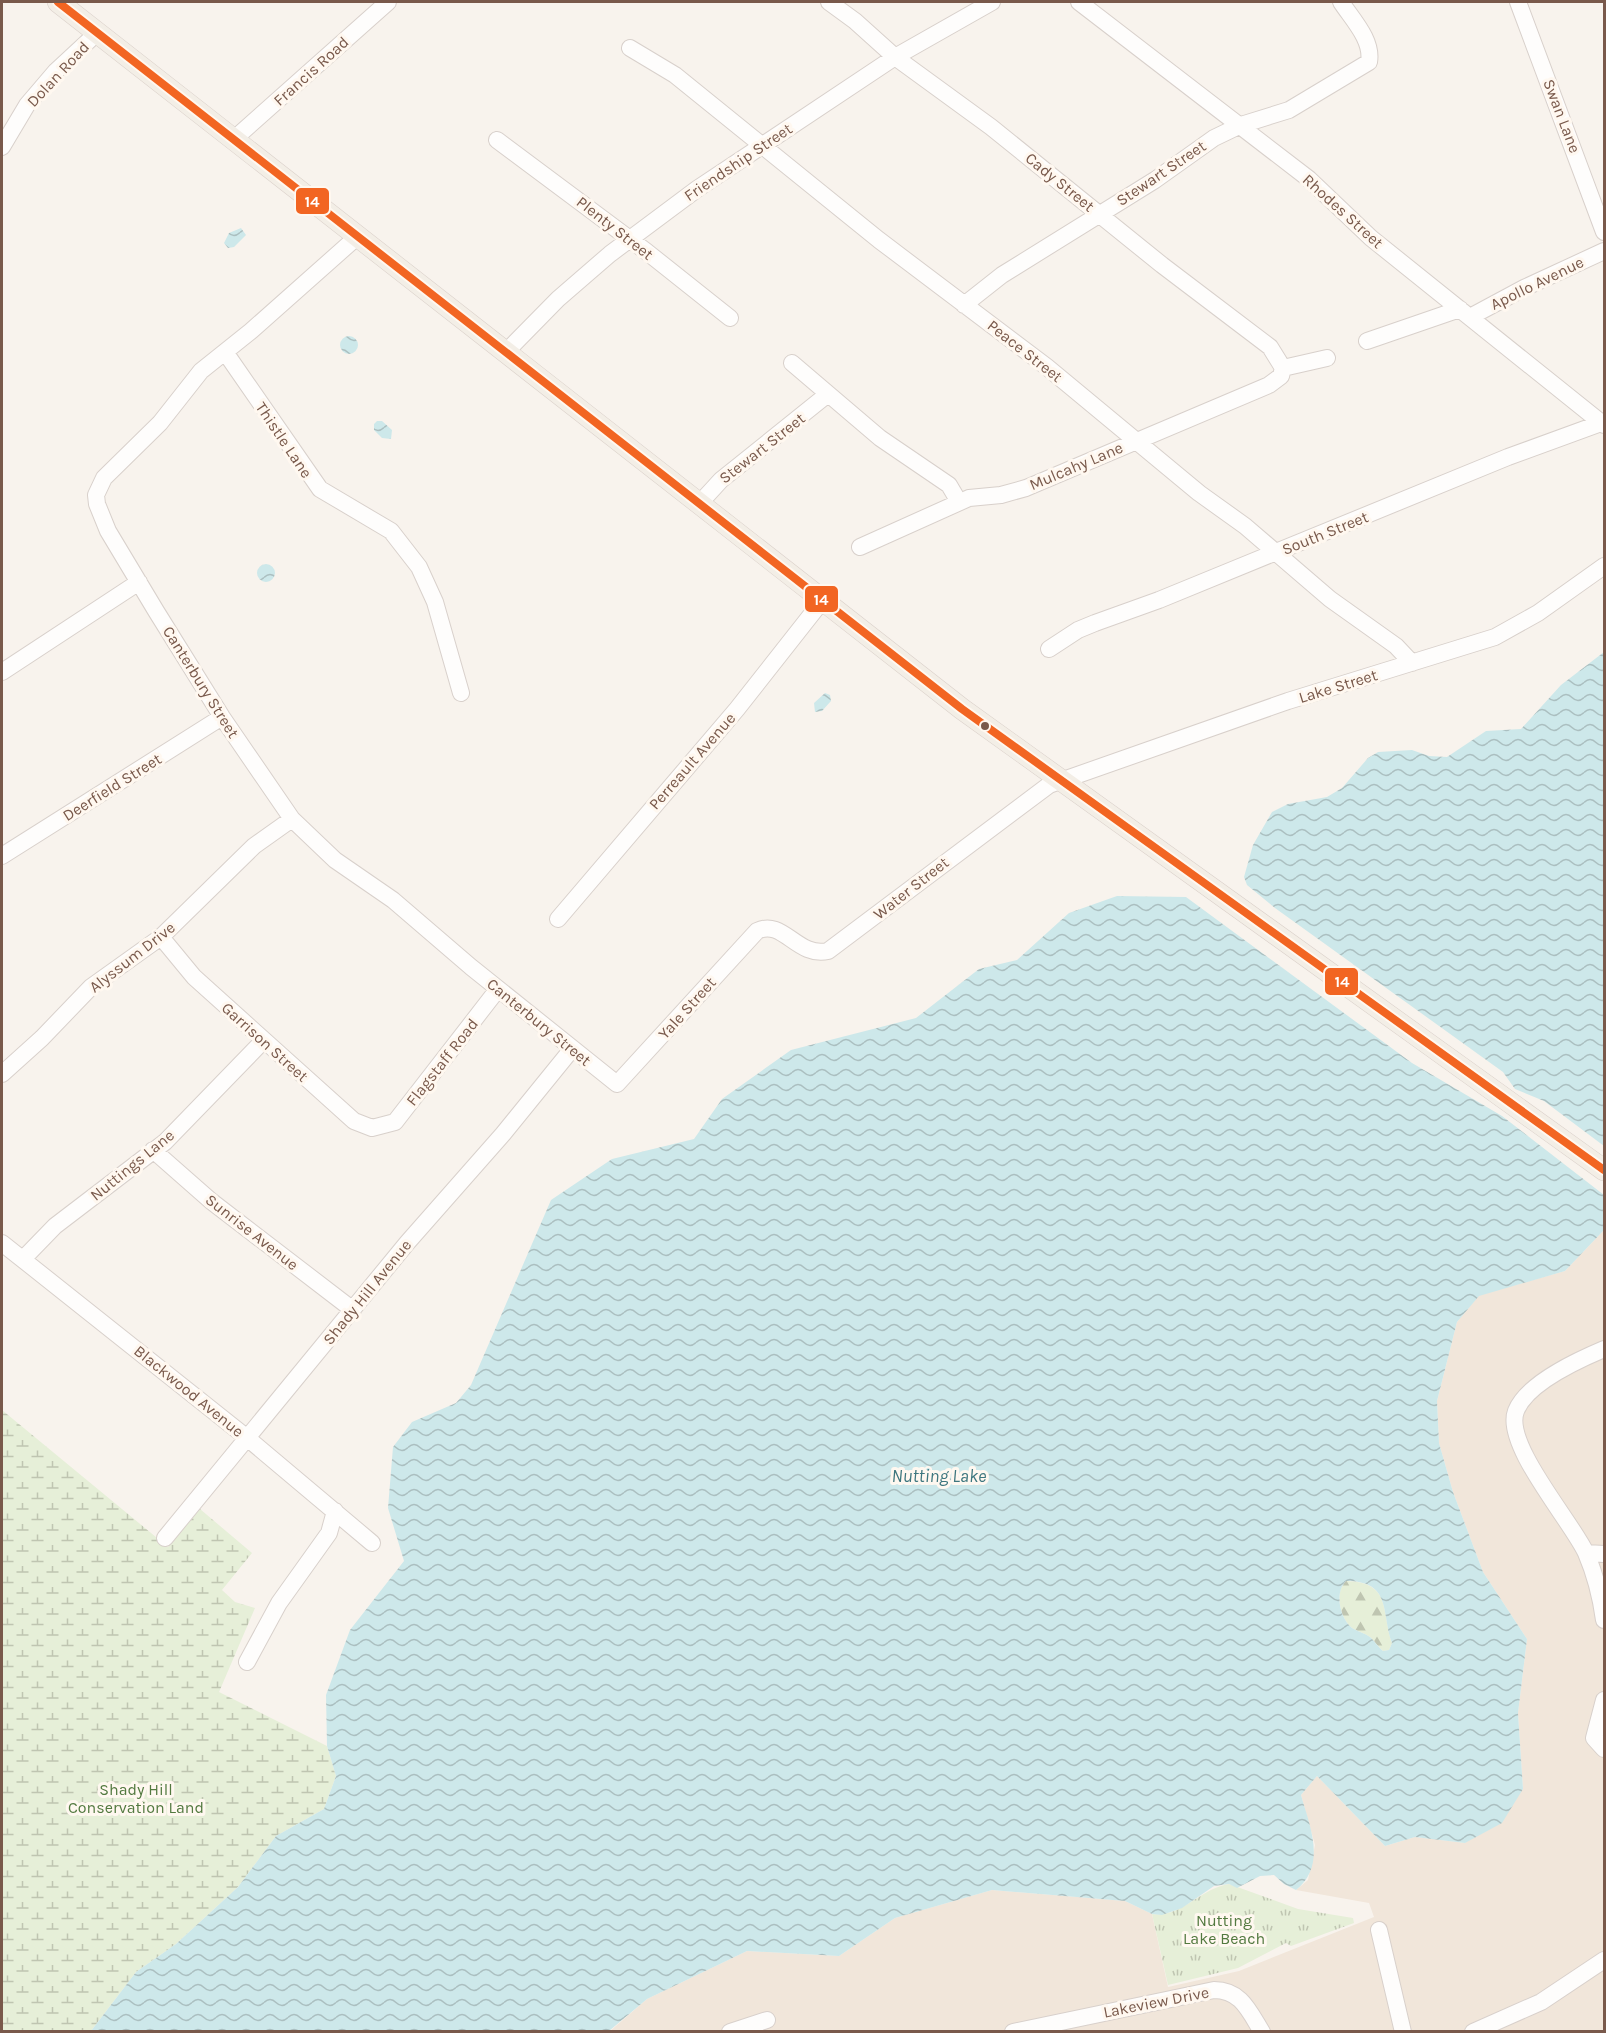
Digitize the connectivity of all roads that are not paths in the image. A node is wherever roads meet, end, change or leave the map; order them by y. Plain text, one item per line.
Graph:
1 (58, 2) edge
2 (388, 2) edge
3 (829, 2) edge
4 (992, 2) edge
5 (1079, 2) edge
6 (1341, 2) edge
7 (1518, 2) edge
8 (97, 33) junction
9 (630, 48) dead end
10 (895, 57) junction
11 (1241, 125) junction
12 (233, 140) junction
13 (497, 140) dead end
14 (762, 145) junction
15 (2, 147) edge
16 (1100, 214) junction
17 (1605, 232) edge
18 (358, 236) junction
19 (629, 239) junction
20 (1605, 251) edge
21 (964, 304) junction
22 (1465, 313) junction
23 (730, 318) dead end
24 (1367, 341) dead end
25 (225, 352) junction
26 (506, 352) junction
27 (1327, 358) dead end
28 (792, 363) dead end
29 (1283, 368) junction
30 (828, 394) junction
31 (1604, 423) edge
32 (1136, 441) junction
33 (959, 502) junction
34 (699, 504) junction
35 (860, 547) dead end
36 (1275, 553) junction
37 (1605, 566) edge
38 (139, 582) junction
39 (822, 601) junction
40 (1049, 649) dead end
41 (1412, 663) junction
42 (2, 672) edge
43 (460, 693) dead end
44 (222, 717) junction
45 (1059, 780) junction
46 (292, 819) junction
47 (2, 856) edge
48 (558, 919) dead end
49 (757, 931) joint
50 (161, 937) junction
51 (498, 989) junction
52 (263, 1041) junction
53 (572, 1049) junction
54 (2, 1074) edge
55 (617, 1084) joint
56 (381, 1128) joint
57 (153, 1150) junction
58 (1605, 1170) edge
59 (2, 1243) edge
60 (23, 1260) junction
61 (353, 1310) junction
62 (1602, 1353) edge
63 (246, 1437) junction
64 (335, 1511) junction
65 (165, 1538) dead end
66 (372, 1543) dead end
67 (1586, 1552) junction
68 (1605, 1554) edge
69 (1605, 1620) edge
70 (247, 1662) dead end
71 (1605, 1700) edge
72 (1605, 1749) edge
73 (1379, 1930) dead end
74 (1605, 1960) edge
75 (767, 2020) dead end
76 (730, 2031) edge
77 (1013, 2031) edge
78 (1262, 2031) edge
79 (1403, 2031) edge
80 (1473, 2031) edge

1 - 8 main road
2 - 12 street, Francis Road
3 - 10 street, Cady Street
4 - 10 street, Friendship Street
5 - 11 street, Rhodes Street
6 - 11 street, Stewart Street
7 - 17 street, Swan Lane
8 - 12 main road
8 - 15 street, Dolan Road
9 - 14 street, Peace Street
10 - 14 street, Friendship Street
10 - 16 street, Cady Street
11 - 16 street, Stewart Street
11 - 22 street, Rhodes Street
12 - 18 main road
13 - 19 street, Plenty Street
14 - 19 street, Friendship Street
14 - 21 street, Peace Street
16 - 21 street, Stewart Street
16 - 29 street, Cady Street
18 - 25 street, Canterbury Street
18 - 26 main road
19 - 23 street, Plenty Street
19 - 26 street, Friendship Street
20 - 22 street, Apollo Avenue
21 - 32 street, Peace Street
22 - 24 street, Apollo Avenue
22 - 31 street, Rhodes Street
25 - 38 street, Canterbury Street
25 - 43 street, Thistle Lane
26 - 34 main road
27 - 29 street
28 - 30 street
29 - 32 street, Mulcahy Lane
30 - 33 street
30 - 34 street, Stewart Street
31 - 36 street, South Street
32 - 33 street, Mulcahy Lane
32 - 36 street, Peace Street
33 - 35 street, Mulcahy Lane
34 - 39 main road
36 - 40 street, South Street
36 - 41 street, Peace Street
37 - 41 street, Lake Street
38 - 42 street
38 - 44 street, Canterbury Street
39 - 45 main road
39 - 48 street, Perreault Avenue
41 - 45 street, Lake Street
44 - 46 street, Canterbury Street
44 - 47 street, Deerfield Street
45 - 49 street, Water Street
45 - 58 main road
46 - 50 street, Alyssum Drive
46 - 51 street, Canterbury Street
49 - 55 street, Yale Street
50 - 52 street, Garrison Street
50 - 54 street, Alyssum Drive
51 - 53 street, Canterbury Street
51 - 56 street, Flagstaff Road
52 - 56 street, Garrison Street
52 - 57 street, Nuttings Lane
53 - 55 street, Canterbury Street
53 - 61 street, Shady Hill Avenue
57 - 60 street, Nuttings Lane
57 - 61 street, Sunrise Avenue
59 - 60 street, Blackwood Avenue
60 - 63 street, Blackwood Avenue
61 - 63 street, Shady Hill Avenue
62 - 67 street
63 - 64 street, Blackwood Avenue
63 - 65 street, Shady Hill Avenue
64 - 66 street, Blackwood Avenue
64 - 70 street
67 - 68 street
67 - 69 street
71 - 72 street
73 - 79 street
74 - 80 street
75 - 76 street
77 - 78 street, Lakeview Drive

